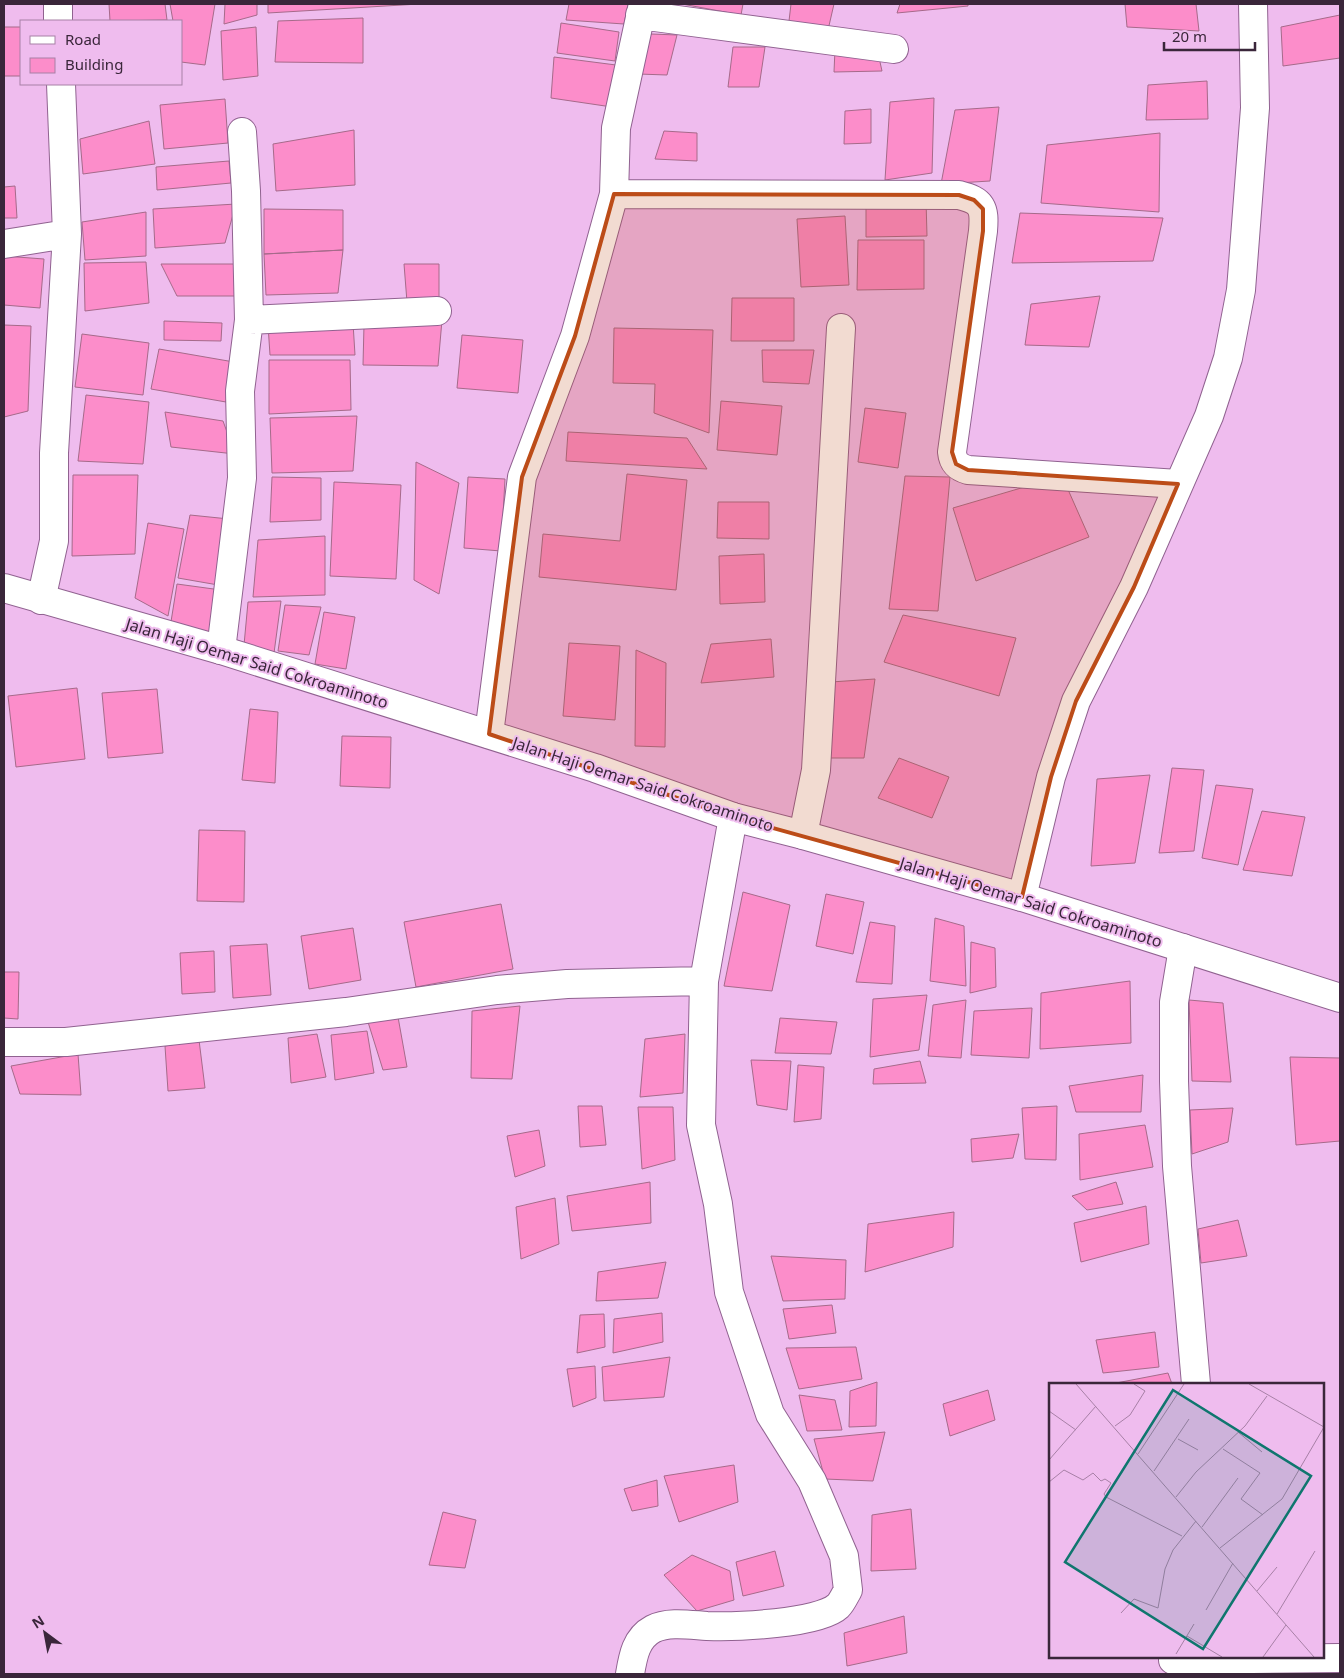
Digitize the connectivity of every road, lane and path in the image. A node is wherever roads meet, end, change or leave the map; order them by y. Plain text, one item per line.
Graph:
1 (58, 4) edge
2 (1253, 4) edge
3 (641, 9) edge
4 (58, 20) edge
5 (894, 49) dead end
6 (61, 85) edge
7 (242, 132) dead end
8 (614, 194) junction
9 (67, 234) junction
10 (4, 244) edge
11 (436, 311) dead end
12 (249, 320) junction
13 (841, 328) dead end
14 (1178, 484) junction
15 (4, 588) edge
16 (41, 600) junction
17 (221, 650) junction
18 (489, 734) junction
19 (733, 817) junction
20 (804, 835) junction
21 (1022, 897) junction
22 (1183, 948) junction
23 (704, 981) junction
24 (1340, 998) edge
25 (4, 1042) edge
26 (1196, 1383) edge
27 (1340, 1658) edge
28 (1173, 1664) edge
29 (630, 1674) edge

1 - 4 main road
2 - 14 main road
3 - 5 main road
3 - 8 main road
6 - 9 main road
7 - 12 main road
8 - 14 main road
8 - 18 main road
9 - 10 main road
9 - 16 main road
11 - 12 main road
12 - 17 main road
13 - 20 main road
14 - 21 main road
15 - 16 main road, Jalan Haji Oemar Said Cokroaminoto
16 - 17 main road, Jalan Haji Oemar Said Cokroaminoto
17 - 18 main road, Jalan Haji Oemar Said Cokroaminoto
18 - 19 main road, Jalan Haji Oemar Said Cokroaminoto
19 - 20 main road, Jalan Haji Oemar Said Cokroaminoto
19 - 23 main road
20 - 21 main road, Jalan Haji Oemar Said Cokroaminoto
21 - 22 main road, Jalan Haji Oemar Said Cokroaminoto
22 - 24 main road, Jalan Haji Oemar Said Cokroaminoto
22 - 26 main road
23 - 25 main road
23 - 29 main road
27 - 28 main road

